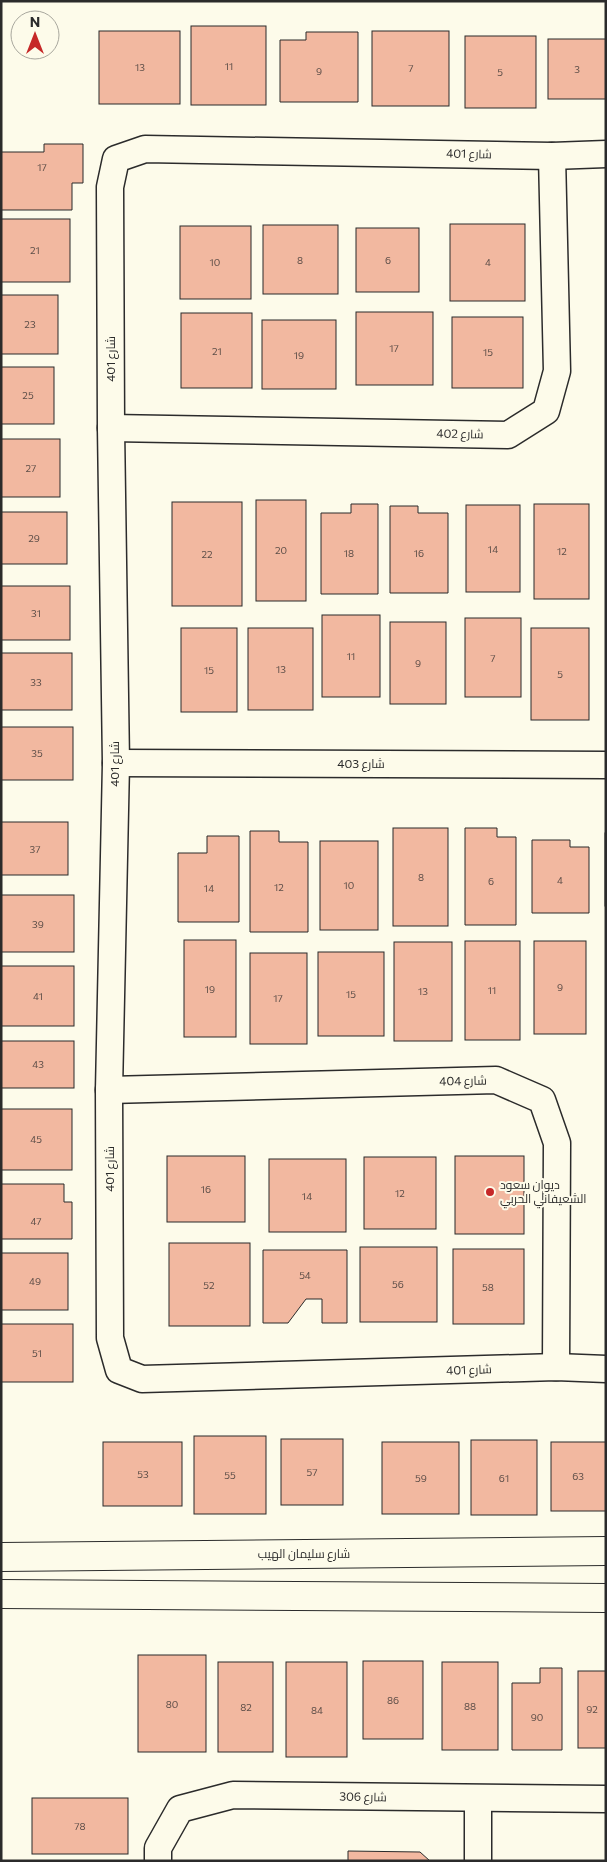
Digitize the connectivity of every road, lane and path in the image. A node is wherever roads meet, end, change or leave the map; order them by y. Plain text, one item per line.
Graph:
1 (606, 154) edge
2 (552, 156) junction
3 (111, 428) junction
4 (116, 763) junction
5 (606, 765) edge
6 (110, 1090) junction
7 (556, 1368) junction
8 (606, 1369) edge
9 (606, 1551) edge
10 (1, 1556) edge
11 (1, 1594) edge
12 (606, 1598) edge
13 (478, 1799) junction
14 (606, 1799) edge
15 (158, 1861) edge
16 (478, 1861) edge

1 - 2 street, شارع 401
2 - 3 street, شارع 402
2 - 3 street, شارع 401
3 - 4 street, شارع 401
4 - 5 street, شارع 403
4 - 6 street, شارع 401
6 - 7 street, شارع 404
6 - 7 street, شارع 401
7 - 8 street, شارع 401
9 - 10 street, شارع سليمان الهيب
11 - 12 street
13 - 14 street, شارع 306
13 - 15 street, شارع 306
13 - 16 street

